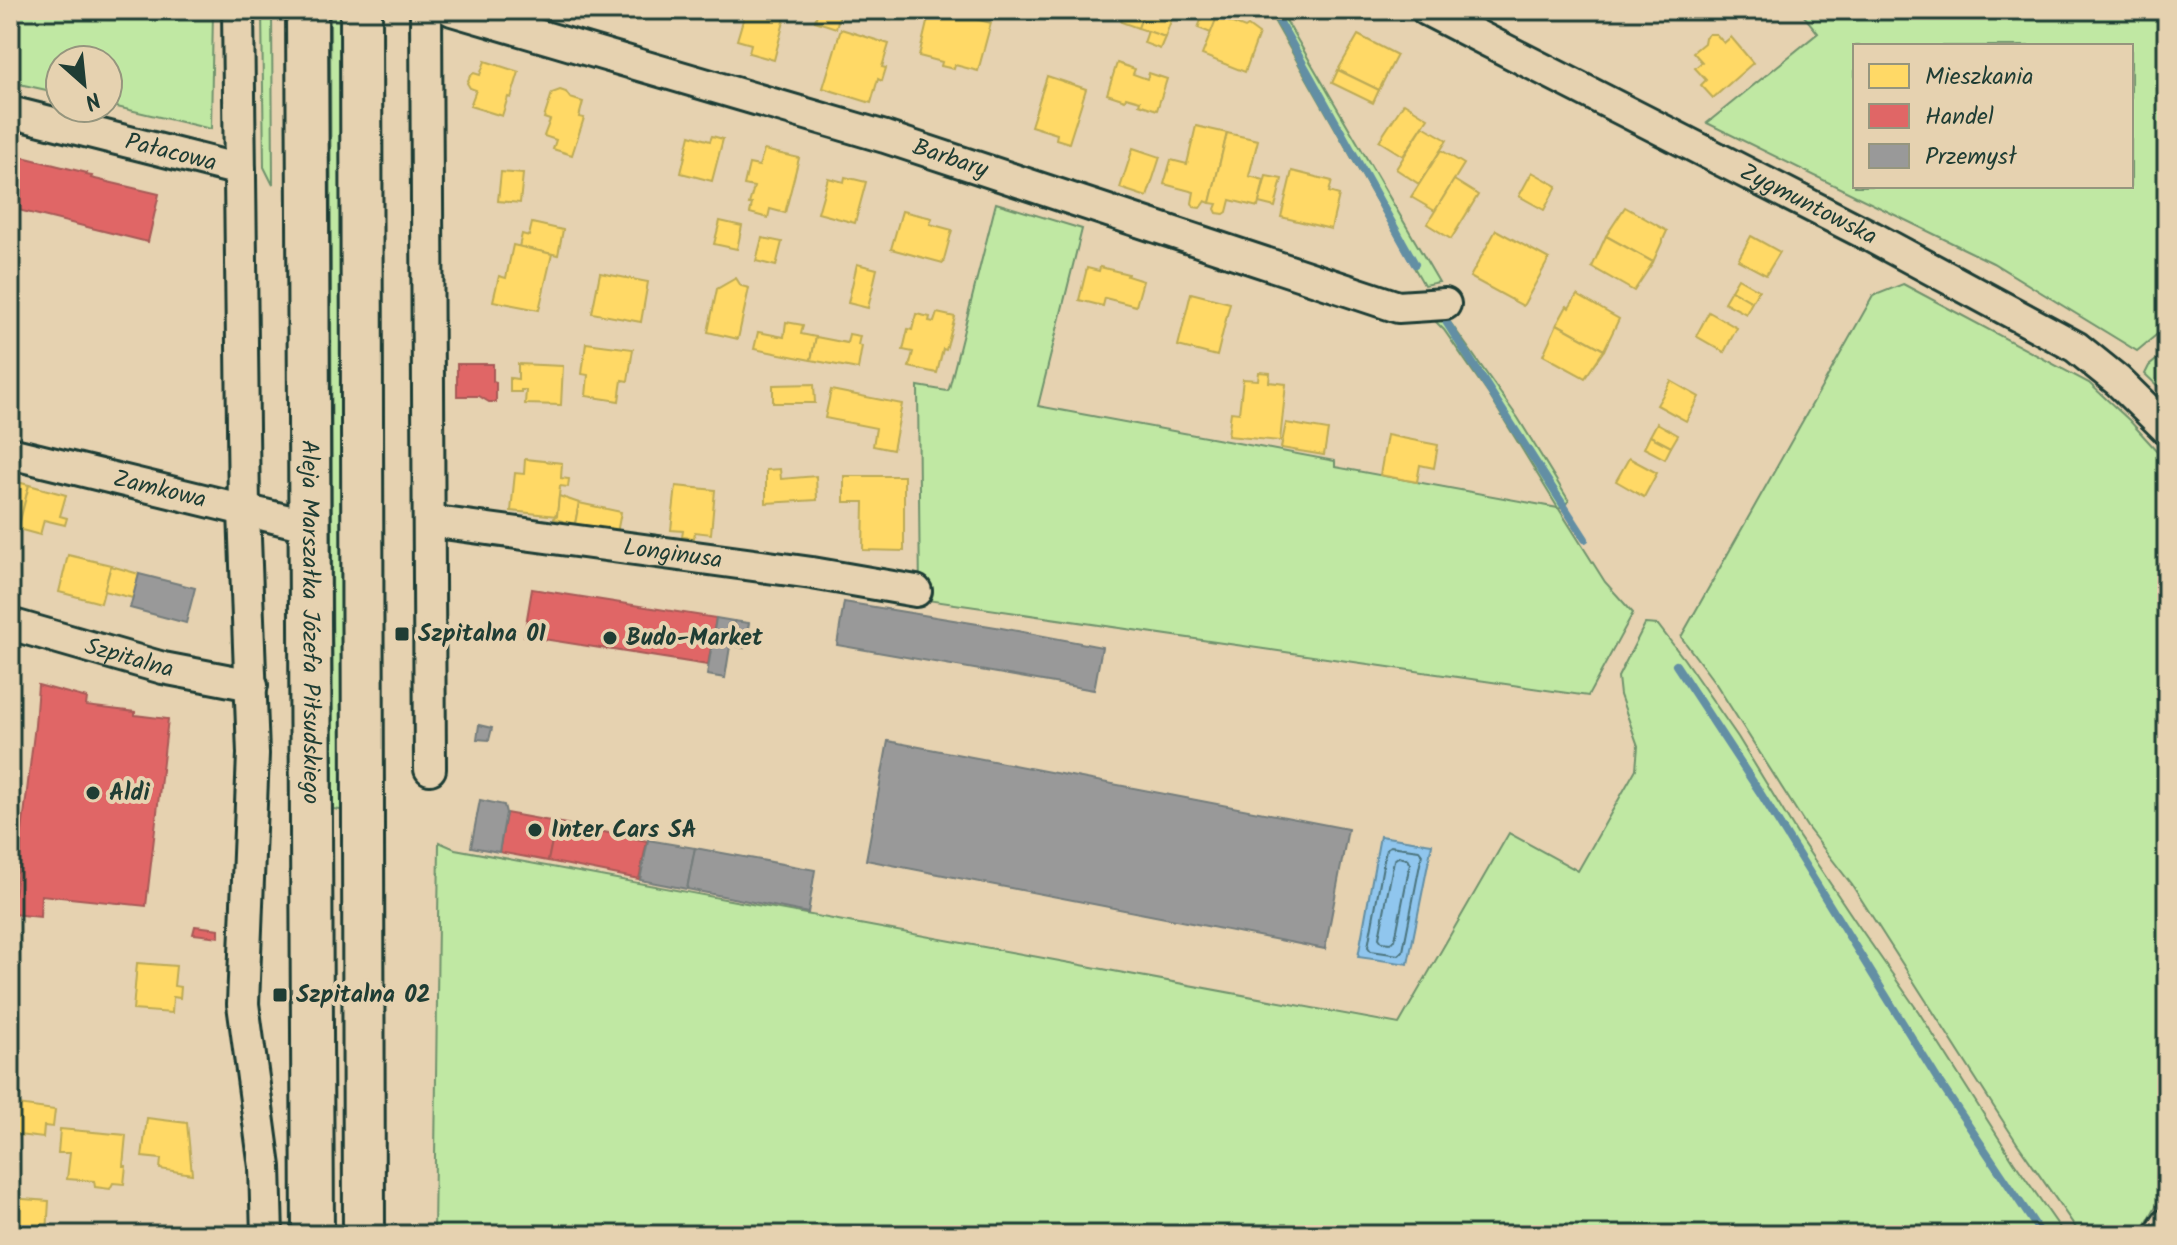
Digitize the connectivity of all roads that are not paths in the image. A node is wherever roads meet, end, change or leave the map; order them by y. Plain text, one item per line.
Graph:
1 (238, 10) edge
2 (307, 10) edge
3 (361, 10) edge
4 (426, 10) edge
5 (452, 10) edge
6 (1427, 10) edge
7 (10, 112) edge
8 (240, 170) junction
9 (1445, 304) dead end
10 (2167, 429) edge
11 (10, 453) edge
12 (244, 511) junction
13 (429, 521) junction
14 (310, 526) junction
15 (916, 591) dead end
16 (10, 624) edge
17 (252, 685) junction
18 (430, 769) dead end
19 (2167, 1224) edge
20 (267, 1235) edge
21 (313, 1235) edge
22 (364, 1235) edge
23 (2160, 1235) edge

1 - 8 street
2 - 14 main road, Aleja Marszałka Józefa Piłsudskiego
3 - 22 main road
4 - 13 street
5 - 9 street, Barbary
6 - 10 street, Zygmuntowska
7 - 8 street, Pałacowa
8 - 12 street
11 - 12 street, Zamkowa
12 - 14 street, Zamkowa
12 - 17 street
13 - 15 street, Longinusa
13 - 18 street
14 - 21 main road, Aleja Marszałka Józefa Piłsudskiego
16 - 17 street, Szpitalna
17 - 20 street
19 - 23 street

